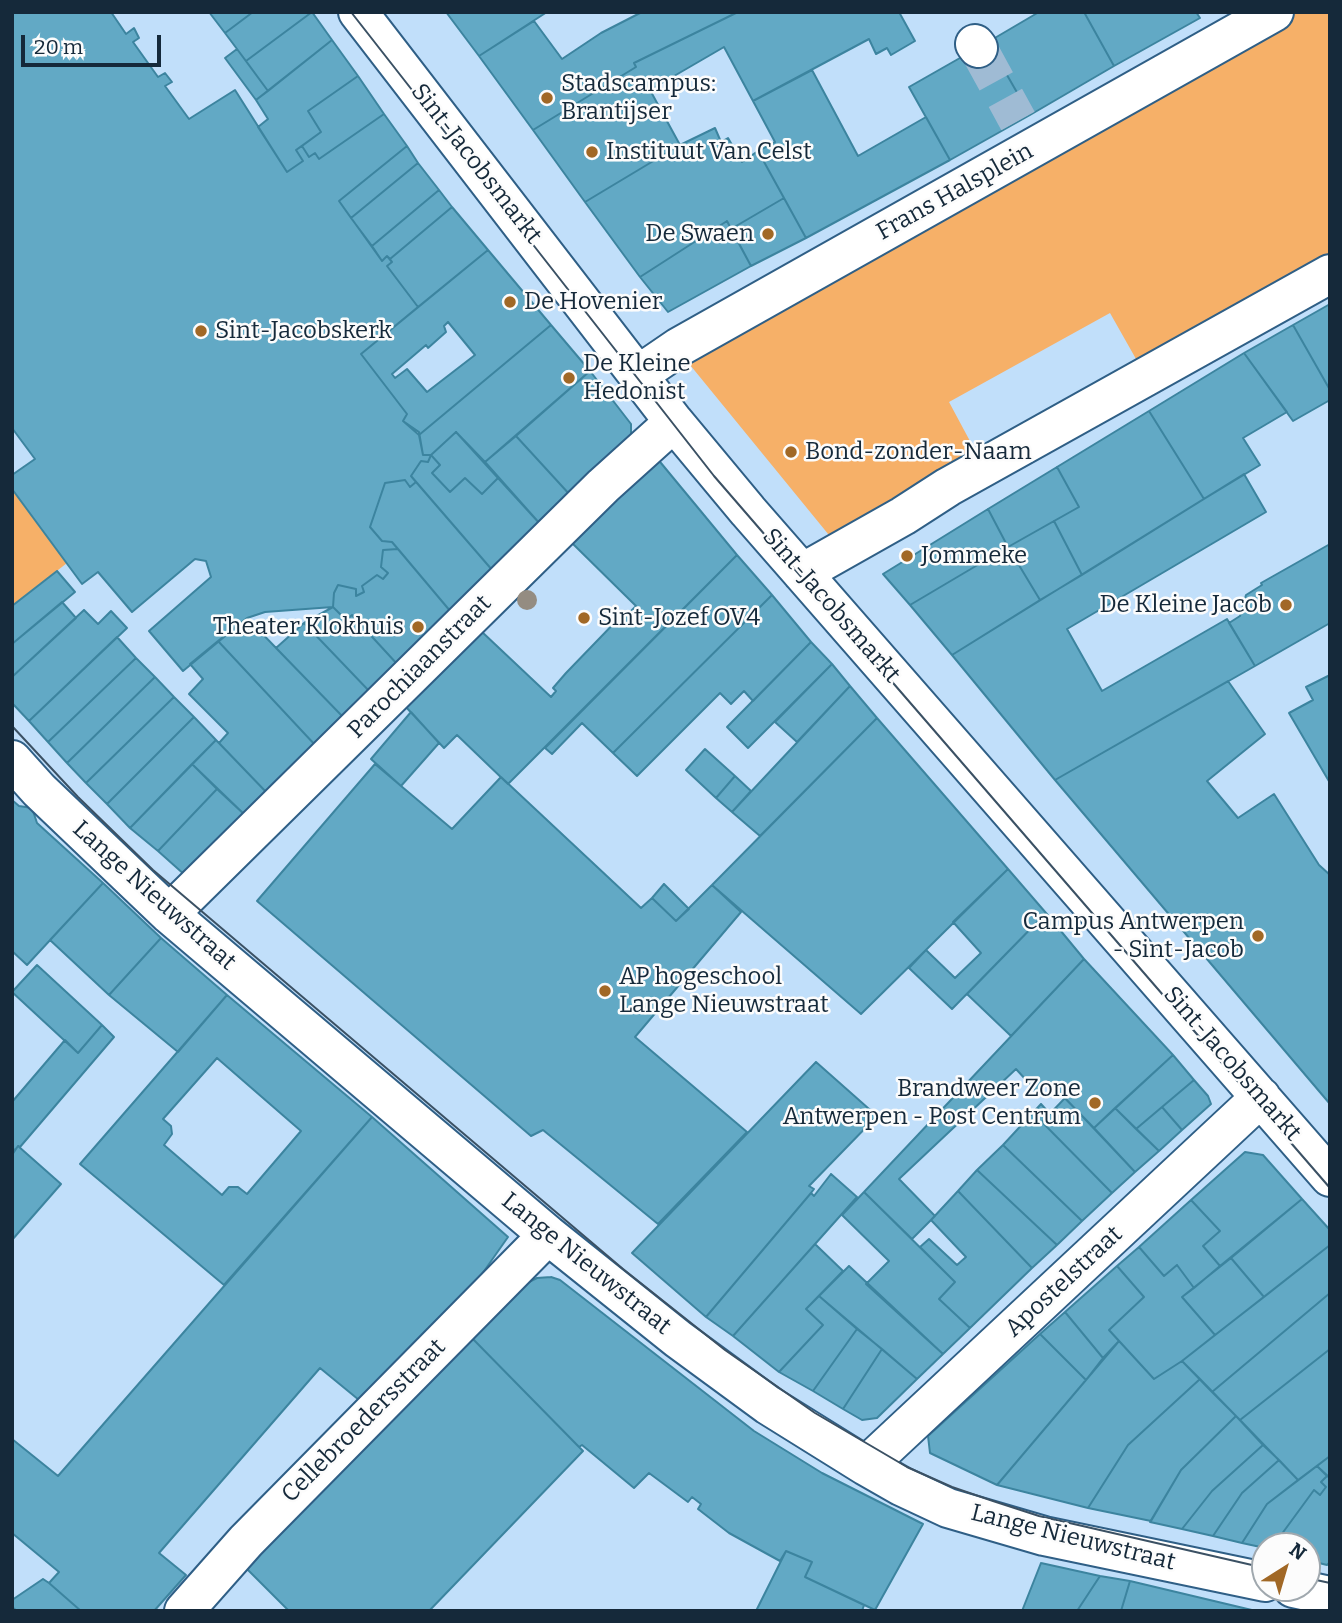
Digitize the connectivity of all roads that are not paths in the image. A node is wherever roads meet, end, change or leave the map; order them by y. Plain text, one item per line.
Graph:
1 (358, 12) edge
2 (1275, 12) edge
3 (1330, 274) edge
4 (638, 375) junction
5 (674, 422) junction
6 (803, 573) junction
7 (12, 760) edge
8 (169, 914) junction
9 (1261, 1097) junction
10 (1330, 1177) edge
11 (548, 1235) junction
12 (866, 1466) junction
13 (1251, 1579) edge
14 (184, 1611) edge

1 - 4 street, Sint-Jacobsmarkt
2 - 4 street, Frans Halsplein
3 - 6 street
4 - 5 street, Sint-Jacobsmarkt
5 - 6 street, Sint-Jacobsmarkt
5 - 8 street, Parochiaanstraat
6 - 9 street, Sint-Jacobsmarkt
7 - 8 street, Lange Nieuwstraat
8 - 11 street, Lange Nieuwstraat
9 - 10 street, Sint-Jacobsmarkt
9 - 12 street, Apostelstraat
11 - 12 street, Lange Nieuwstraat
11 - 14 street, Cellebroedersstraat
12 - 13 street, Lange Nieuwstraat

